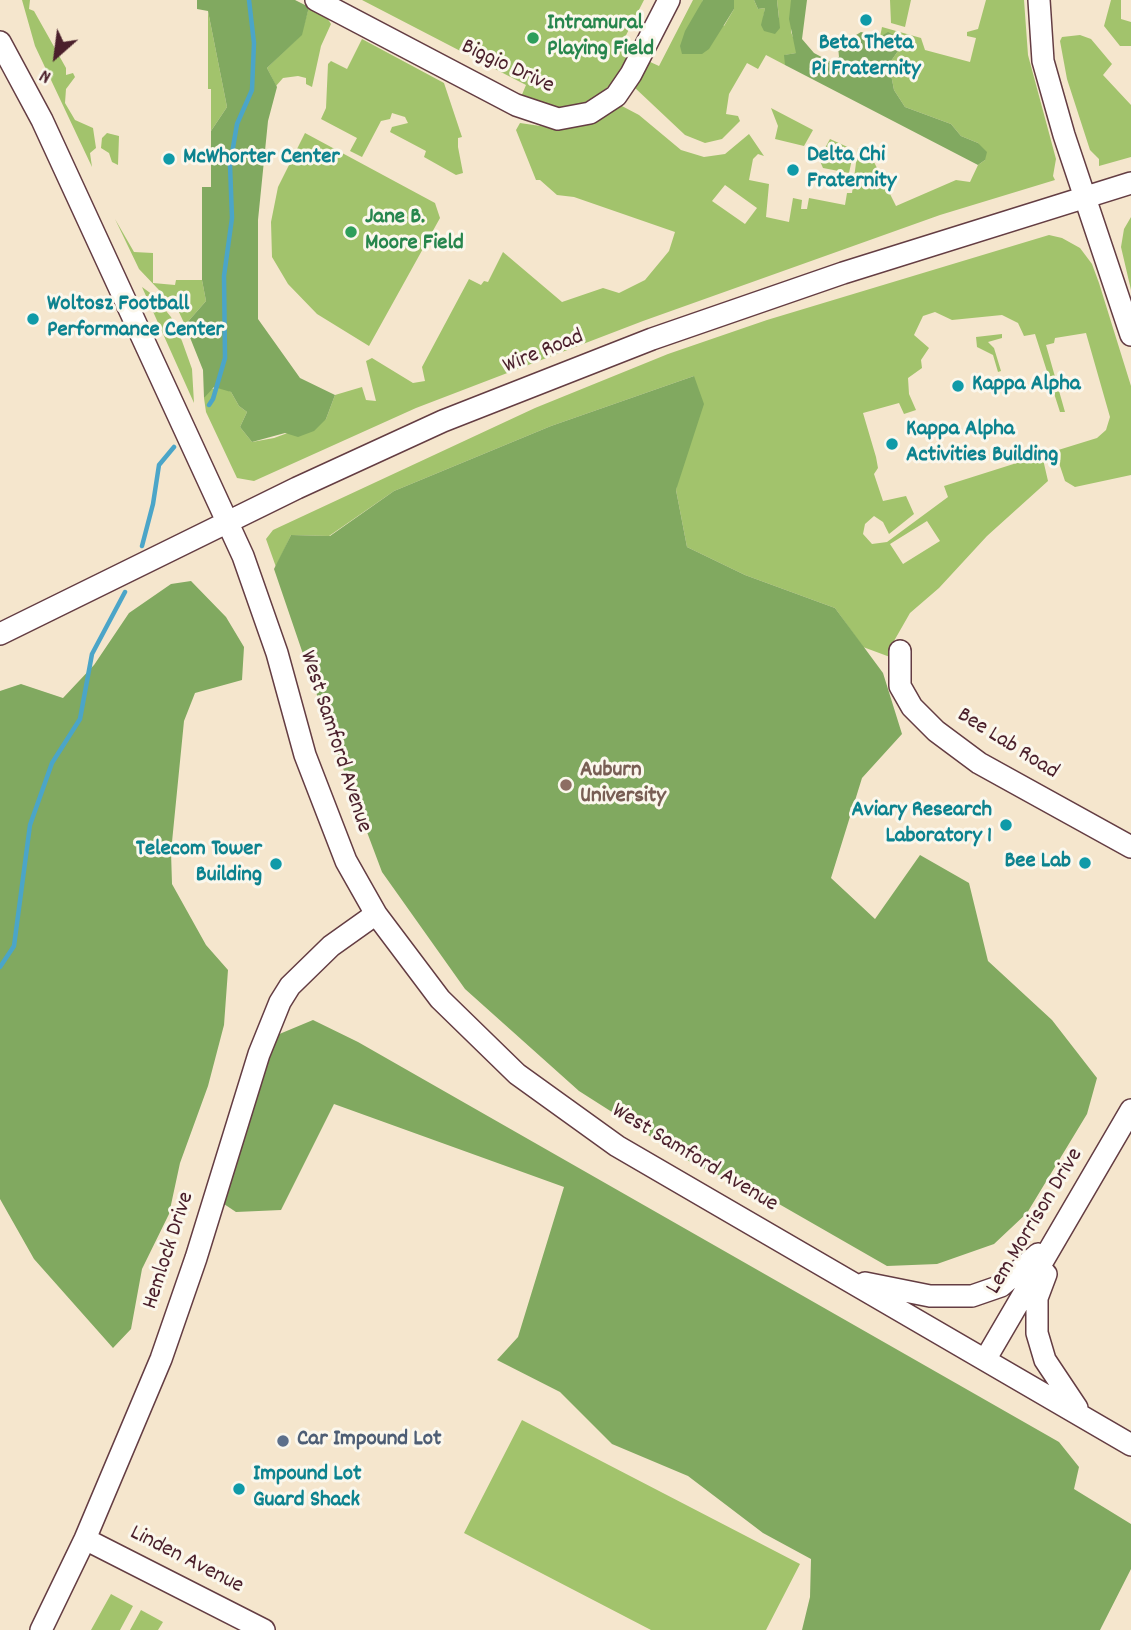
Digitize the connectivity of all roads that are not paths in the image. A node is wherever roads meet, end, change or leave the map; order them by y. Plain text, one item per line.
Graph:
1 (316, 0) edge
2 (669, 0) edge
3 (1039, 0) edge
4 (0, 43) edge
5 (1131, 183) edge
6 (1085, 198) junction
7 (1131, 335) edge
8 (228, 523) junction
9 (0, 634) edge
10 (900, 652) dead end
11 (1131, 847) edge
12 (376, 914) junction
13 (1131, 1110) edge
14 (1058, 1236) junction
15 (849, 1280) junction
16 (985, 1360) junction
17 (1084, 1418) junction
18 (1131, 1445) edge
19 (85, 1539) junction
20 (41, 1630) edge
21 (264, 1630) edge

1 - 2 street, Biggio Drive
3 - 6 street
4 - 8 street, West Samford Avenue
5 - 6 street, Wire Road
6 - 7 street
6 - 8 street, Wire Road
8 - 9 street, Wire Road
8 - 12 street, West Samford Avenue
10 - 11 street, Bee Lab Road
12 - 15 street, West Samford Avenue
12 - 19 street, Hemlock Drive
13 - 14 street, Lem Morrison Drive
14 - 15 street
14 - 16 street, Lem Morrison Drive
14 - 17 street
15 - 16 street, West Samford Avenue
16 - 17 street, West Samford Avenue
17 - 18 street, West Samford Avenue
19 - 20 street, Hemlock Drive
19 - 21 street, Linden Avenue

